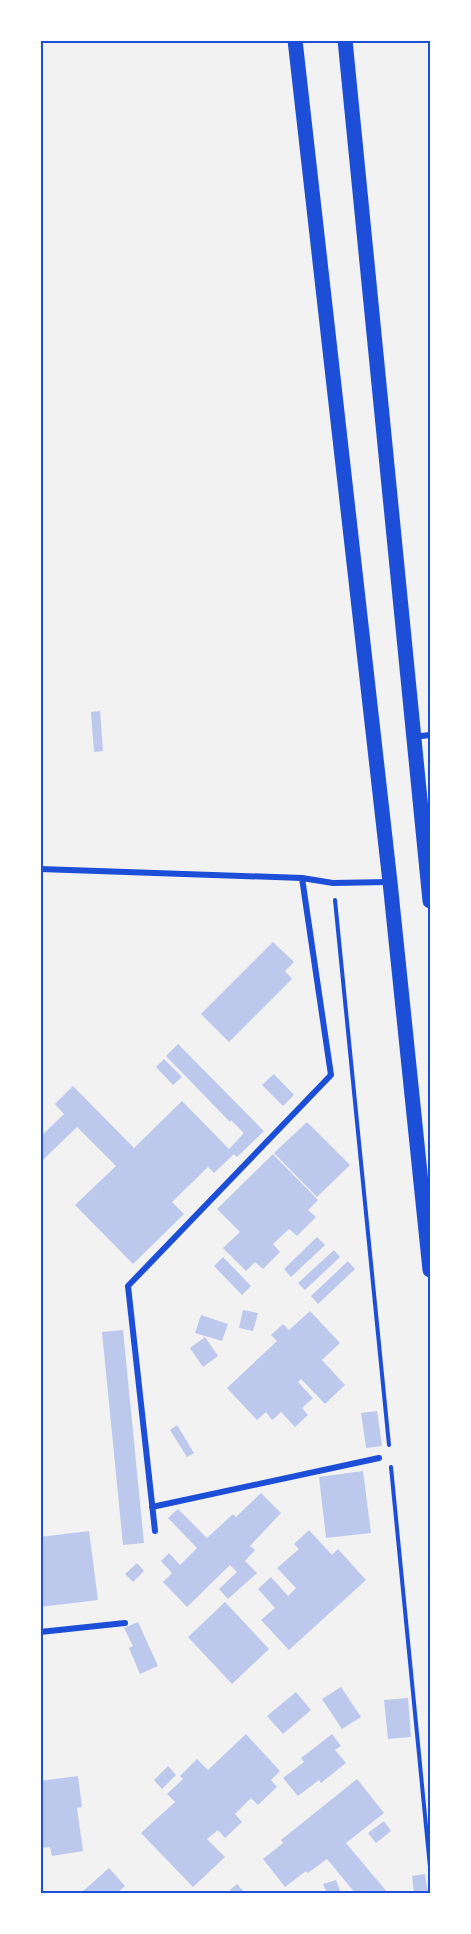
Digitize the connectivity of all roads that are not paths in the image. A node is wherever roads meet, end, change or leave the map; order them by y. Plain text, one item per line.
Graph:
1 (295, 40) edge
2 (345, 40) edge
3 (430, 735) edge
4 (413, 737) junction
5 (40, 869) edge
6 (302, 878) junction
7 (390, 882) junction
8 (430, 892) edge
9 (430, 1270) edge
10 (380, 1458) dead end
11 (152, 1507) junction
12 (155, 1531) dead end
13 (125, 1623) dead end
14 (40, 1632) edge

1 - 7 main road
2 - 4 main road
3 - 4 street
4 - 8 main road
5 - 6 street
6 - 7 street
6 - 11 street
7 - 9 main road
10 - 11 street
11 - 12 street
13 - 14 street

